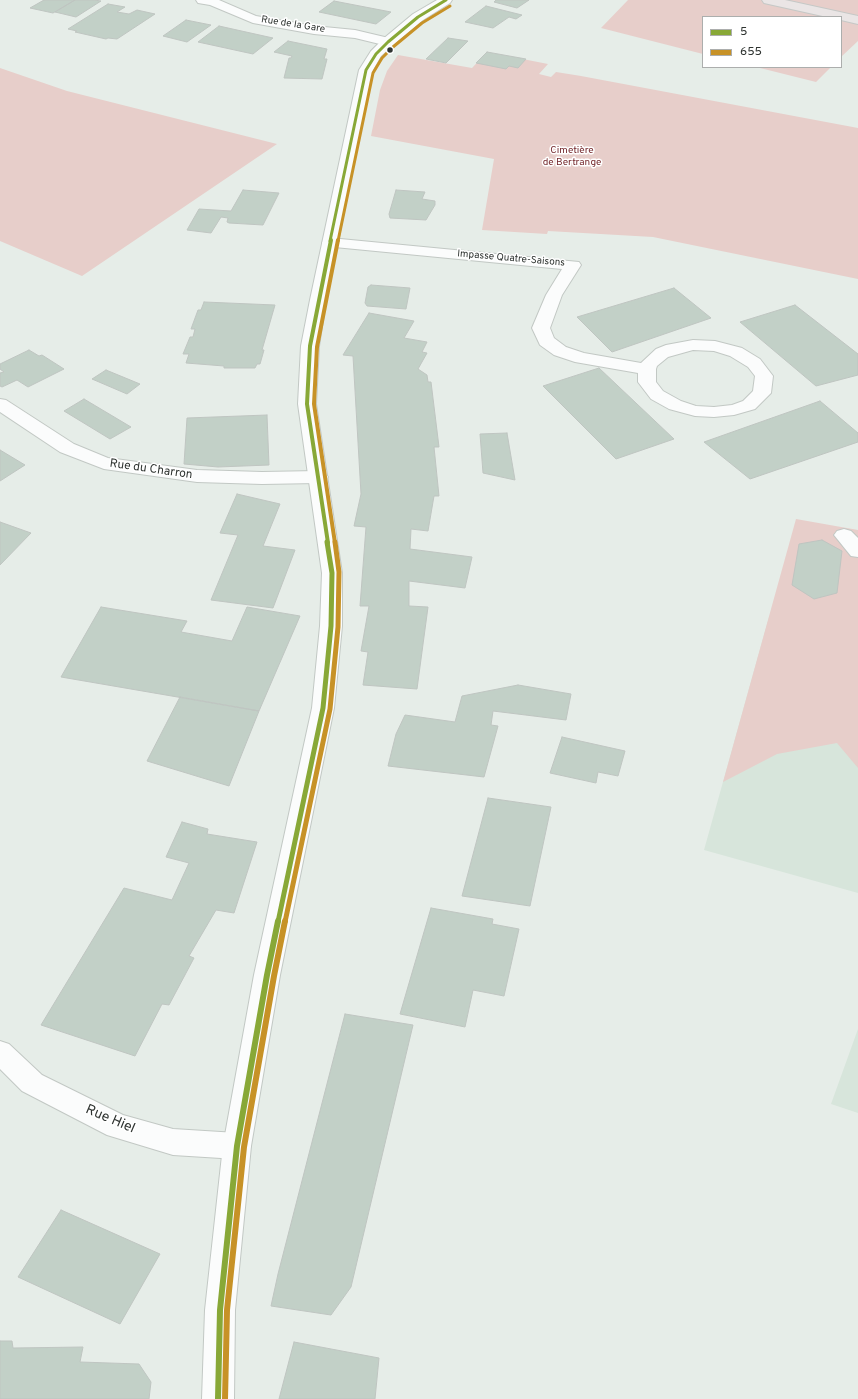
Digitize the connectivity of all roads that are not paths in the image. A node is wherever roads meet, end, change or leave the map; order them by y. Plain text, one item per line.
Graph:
1 (202, 0) edge
2 (446, 0) edge
3 (768, 0) edge
4 (840, 16) edge
5 (842, 16) edge
6 (858, 20) edge
7 (388, 42) junction
8 (330, 243) junction
9 (647, 369) junction
10 (0, 404) edge
11 (318, 477) junction
12 (844, 534) dead end
13 (858, 551) edge
14 (0, 1052) edge
15 (237, 1146) junction
16 (218, 1399) edge

1 - 7 street, Rue de la Gare
2 - 7 street
3 - 4 main road
5 - 6 main road
7 - 8 street
8 - 9 street, Impasse Quatre-Saisons
8 - 11 street
9 - 9 street
10 - 11 street, Rue du Charron
11 - 15 street
12 - 13 street
14 - 15 street, Rue Hiel
15 - 16 street

